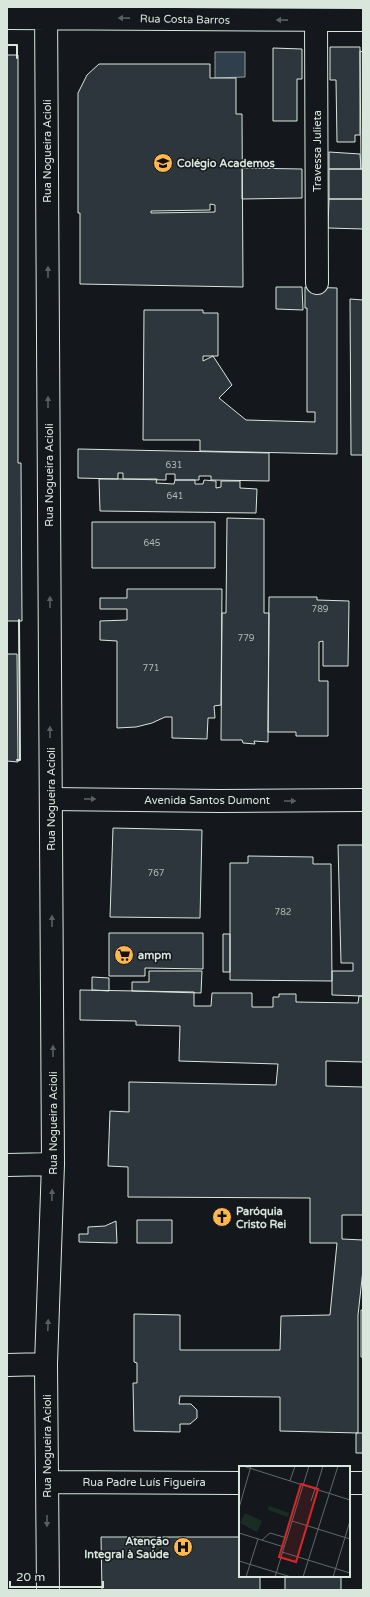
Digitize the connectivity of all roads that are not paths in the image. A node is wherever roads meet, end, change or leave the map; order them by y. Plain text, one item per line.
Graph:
1 (46, 12) edge
2 (338, 13) edge
3 (7, 18) edge
4 (316, 20) junction
5 (363, 20) edge
6 (317, 283) dead end
7 (51, 799) junction
8 (363, 800) edge
9 (53, 1164) junction
10 (7, 1165) edge
11 (46, 1364) junction
12 (7, 1365) edge
13 (47, 1482) junction
14 (239, 1482) edge
15 (350, 1483) edge
16 (363, 1483) edge
17 (48, 1590) edge

1 - 3 street, Rua Costa Barros
4 -> 1 street, Rua Costa Barros
7 -> 1 street, Rua Nogueira Acioli
2 - 4 street, Rua Costa Barros
2 - 5 street, Rua Costa Barros
4 - 6 street, Travessa Julieta
7 -> 8 street, Avenida Santos Dumont
9 -> 7 street, Rua Nogueira Acioli
9 - 10 street
11 -> 9 street, Rua Nogueira Acioli
11 - 12 street
11 - 13 street, Rua Nogueira Acioli
13 - 14 street, Rua Padre Luís Figueira
13 -> 17 street, Rua Nogueira Acioli
15 - 16 street

